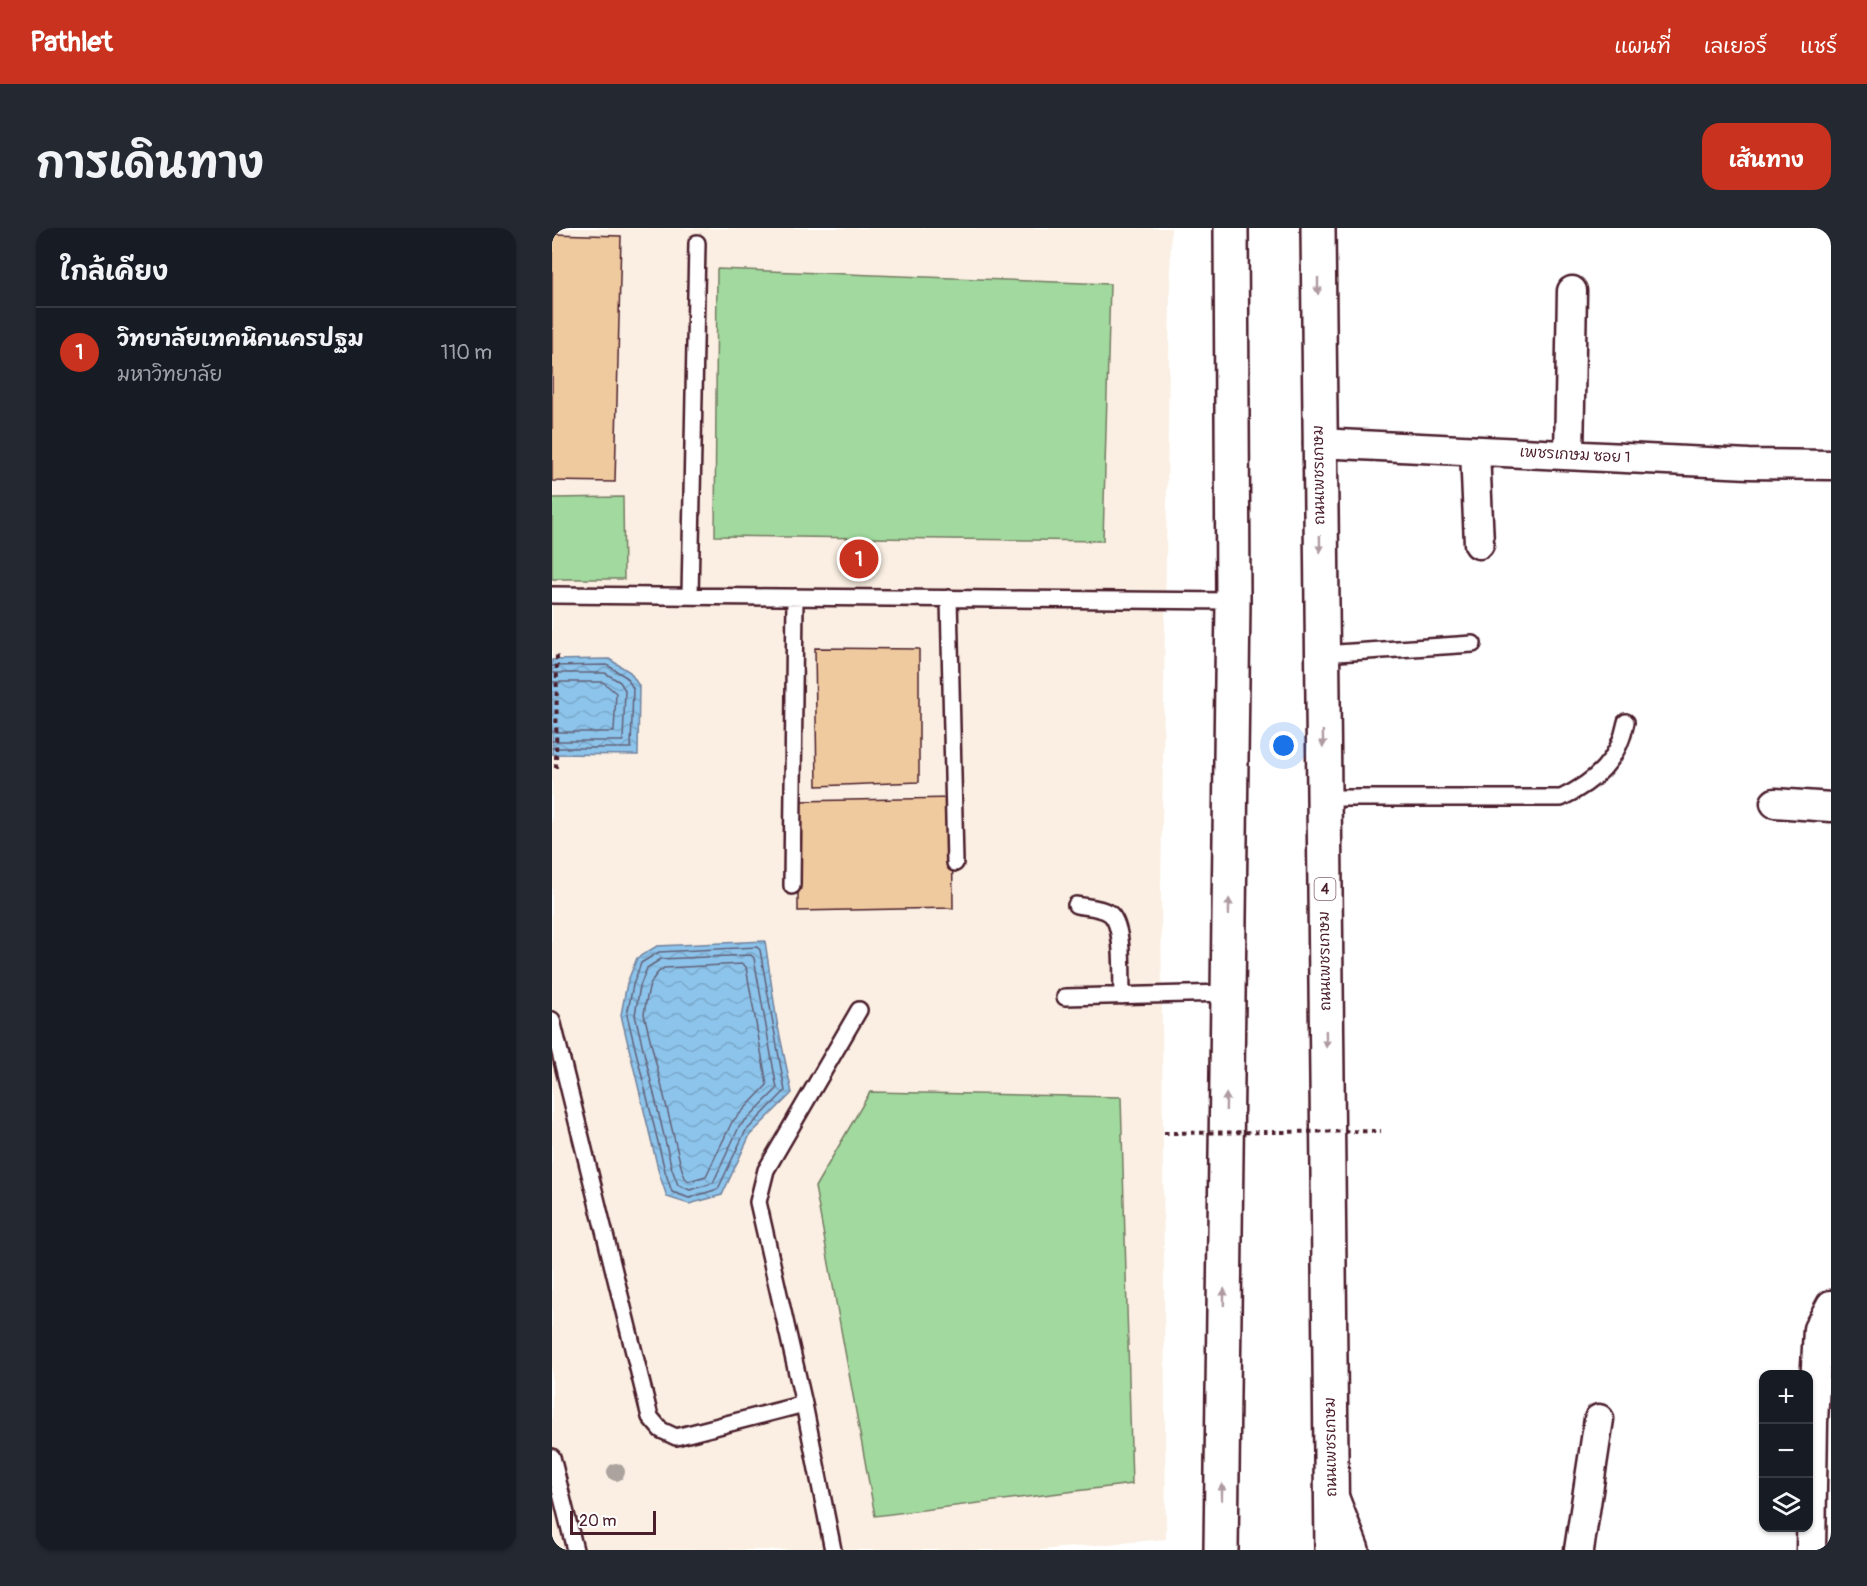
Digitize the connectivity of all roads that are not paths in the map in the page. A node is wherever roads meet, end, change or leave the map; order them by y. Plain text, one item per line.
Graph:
1 (1231, 228) edge
2 (1318, 228) edge
3 (697, 243) dead end
4 (1572, 291) dead end
5 (1318, 443) junction
6 (1475, 451) junction
7 (1569, 455) junction
8 (1831, 465) edge
9 (1479, 544) dead end
10 (552, 595) edge
11 (690, 596) junction
12 (795, 597) junction
13 (949, 598) junction
14 (1233, 601) junction
15 (1473, 644) dead end
16 (1322, 654) junction
17 (1626, 722) dead end
18 (1324, 798) junction
19 (1775, 803) dead end
20 (1831, 807) edge
21 (955, 863) dead end
22 (792, 885) dead end
23 (1076, 905) dead end
24 (1228, 993) junction
25 (1122, 996) junction
26 (1065, 997) dead end
27 (859, 1010) dead end
28 (552, 1020) edge
29 (1831, 1305) edge
30 (804, 1404) junction
31 (1599, 1419) dead end
32 (552, 1457) edge
33 (556, 1489) edge
34 (1332, 1496) junction
35 (575, 1550) edge
36 (833, 1550) edge
37 (1221, 1550) edge
38 (1332, 1550) edge
39 (1352, 1550) edge
40 (1579, 1550) edge
41 (1811, 1550) edge

1 - 14 main road
2 -> 5 main road, ถนนเพชรเกษม / 4
3 - 11 lane
4 - 7 street
5 - 6 street, เพชรเกษม ซอย 1
5 -> 16 main road, ถนนเพชรเกษม / 4
6 - 7 street, เพชรเกษม ซอย 1
6 - 9 street
7 - 8 street, เพชรเกษม ซอย 1
10 - 11 lane
11 - 12 lane
12 - 13 lane
12 - 22 lane
13 - 14 lane
13 - 21 lane
24 -> 14 main road
15 - 16 lane
16 -> 18 main road, ถนนเพชรเกษม / 4
17 - 18 lane
18 -> 34 main road, ถนนเพชรเกษม / 4
19 - 20 street
23 - 25 lane
24 - 25 lane
37 -> 24 main road
25 - 26 lane
27 - 30 lane
28 - 30 lane
29 - 41 street
30 - 36 lane
31 - 40 street
32 - 33 lane
33 - 35 lane
34 - 38 main road, ถนนเพชรเกษม / 4
34 - 39 main road

